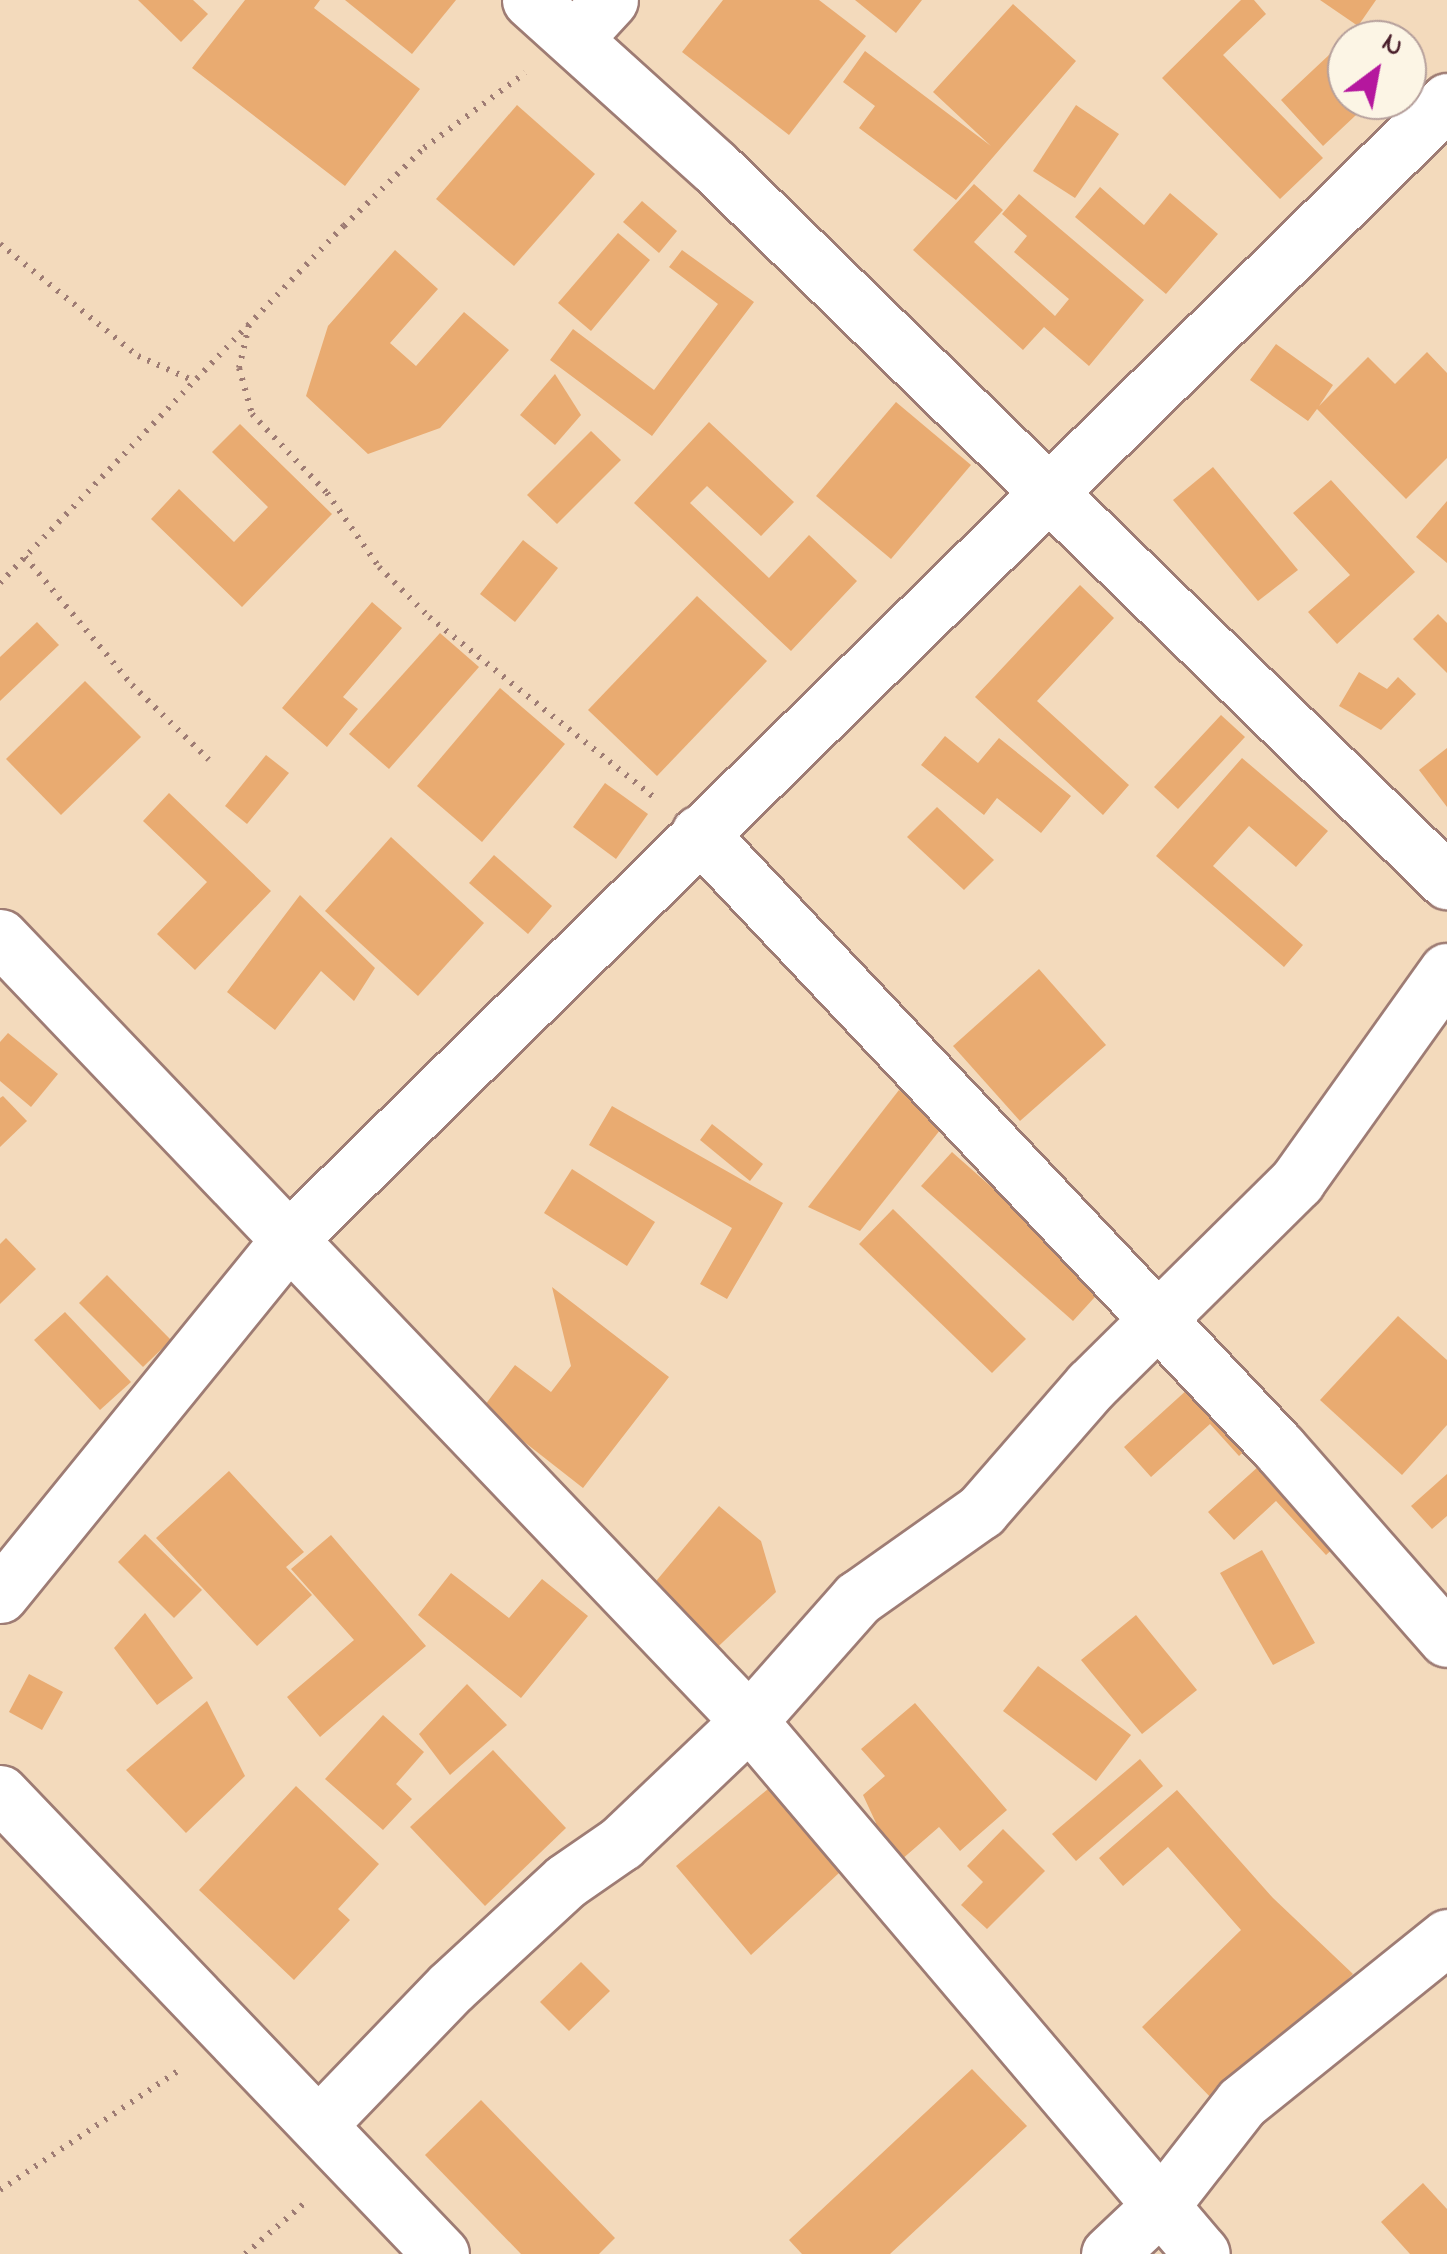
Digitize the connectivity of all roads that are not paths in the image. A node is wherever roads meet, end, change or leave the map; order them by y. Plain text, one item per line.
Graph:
1 (530, 0) edge
2 (592, 20) edge
3 (1447, 101) edge
4 (1042, 492) junction
5 (700, 833) junction
6 (1447, 881) edge
7 (0, 936) edge
8 (1447, 971) edge
9 (290, 1238) junction
10 (1156, 1320) junction
11 (0, 1596) edge
12 (1447, 1639) edge
13 (749, 1722) junction
14 (0, 1792) edge
15 (1447, 1938) edge
16 (318, 2124) junction
17 (1162, 2203) junction
18 (441, 2254) edge
19 (1109, 2254) edge
20 (1202, 2254) edge

1 - 2 street
2 - 4 street
3 - 4 street
4 - 5 street
4 - 6 street
5 - 9 street
5 - 10 street
7 - 9 street
8 - 10 street
9 - 11 street
9 - 13 street
10 - 12 street
10 - 13 street
13 - 16 street
13 - 17 street
14 - 16 street
15 - 17 street
16 - 18 street
17 - 19 street
17 - 20 street

